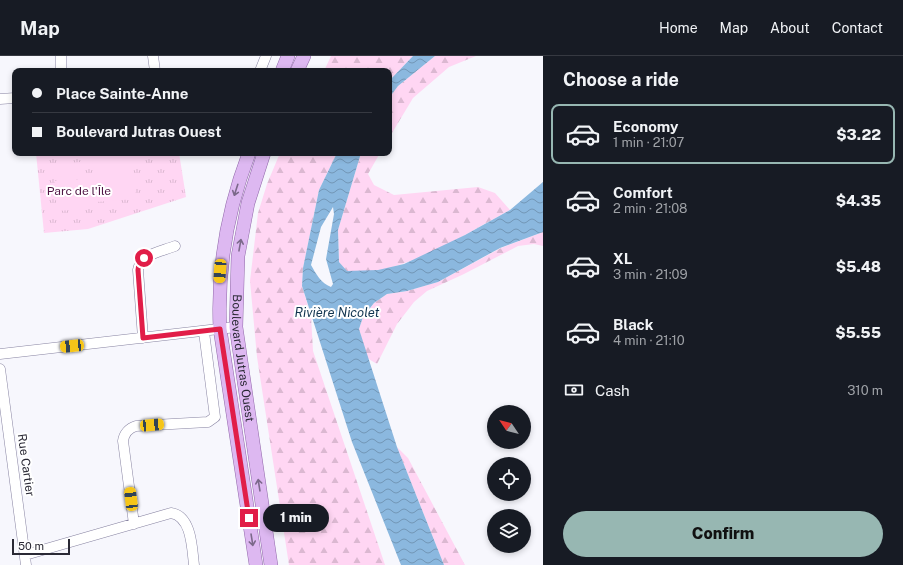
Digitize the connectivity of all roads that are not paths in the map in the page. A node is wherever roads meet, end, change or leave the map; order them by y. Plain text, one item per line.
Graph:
1 (61, 56) edge
2 (153, 56) edge
3 (266, 56) edge
4 (288, 56) edge
5 (304, 56) edge
6 (62, 68) edge
7 (155, 68) edge
8 (261, 68) edge
9 (283, 68) edge
10 (298, 68) edge
11 (12, 98) edge
12 (0, 99) edge
13 (248, 156) edge
14 (263, 156) edge
15 (175, 246) dead end
16 (236, 327) junction
17 (220, 329) junction
18 (204, 332) junction
19 (143, 338) junction
20 (0, 354) edge
21 (0, 369) edge
22 (3, 421) edge
23 (134, 524) junction
24 (25, 555) junction
25 (26, 565) edge
26 (194, 565) edge
27 (256, 565) edge
28 (271, 565) edge

1 - 6 street
2 - 7 street
3 - 8 street
4 - 9 main road
5 - 10 main road
11 - 12 street
13 -> 17 main road, Boulevard Jutras Ouest
16 -> 14 main road, Boulevard Jutras Ouest
15 - 19 street
16 - 17 street
28 -> 16 main road, Boulevard Jutras Ouest
17 - 18 street
17 -> 27 main road, Boulevard Jutras Ouest
18 - 19 street
18 - 23 street
19 - 20 street
21 - 22 street, Rue Cartier
22 - 24 street, Rue Cartier
23 - 24 street
23 - 26 street
24 - 25 street, Rue Cartier

